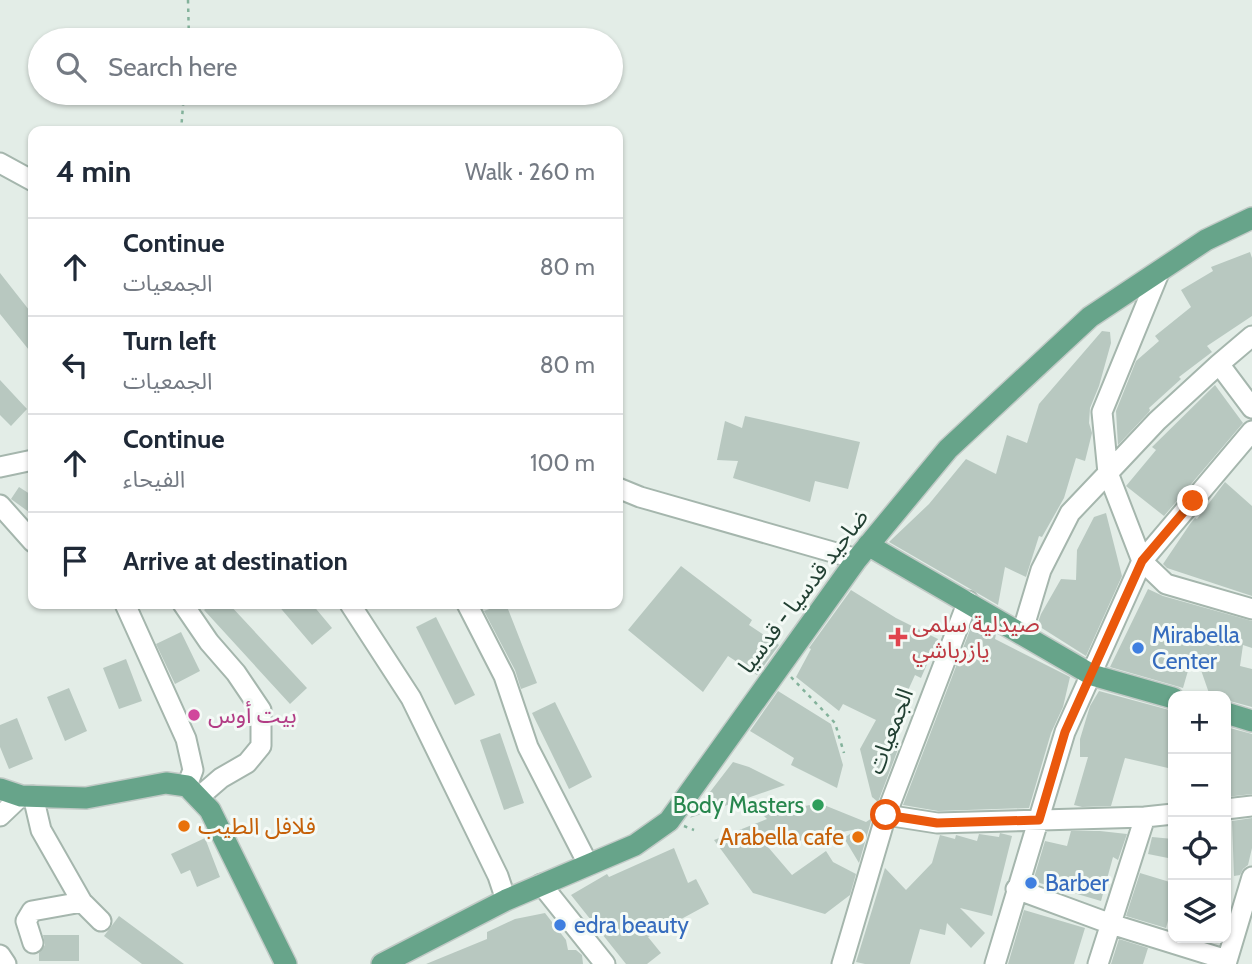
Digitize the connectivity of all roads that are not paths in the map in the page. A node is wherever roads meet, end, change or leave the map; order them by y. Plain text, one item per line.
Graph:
1 (0, 163) edge
2 (28, 178) edge
3 (1252, 218) edge
4 (1159, 273) junction
5 (1252, 337) edge
6 (1219, 364) junction
7 (1252, 408) edge
8 (1252, 431) edge
9 (28, 461) edge
10 (0, 467) edge
11 (1108, 473) junction
12 (623, 490) edge
13 (0, 505) edge
14 (28, 536) edge
15 (862, 552) junction
16 (1142, 561) junction
17 (968, 601) junction
18 (127, 609) edge
19 (186, 609) edge
20 (353, 609) edge
21 (470, 609) edge
22 (1252, 609) edge
23 (1022, 633) junction
24 (1092, 675) junction
25 (1168, 697) edge
26 (1231, 715) edge
27 (1252, 721) edge
28 (0, 789) edge
29 (193, 791) junction
30 (27, 796) junction
31 (1252, 806) edge
32 (1231, 808) edge
33 (886, 815) junction
34 (1168, 815) edge
35 (0, 816) edge
36 (1145, 817) junction
37 (1039, 820) junction
38 (588, 864) junction
39 (1252, 877) edge
40 (541, 884) junction
41 (1016, 889) junction
42 (506, 900) junction
43 (82, 902) junction
44 (101, 920) dead end
45 (1111, 924) junction
46 (33, 943) dead end
47 (0, 955) edge
48 (1226, 962) edge
49 (6, 964) edge
50 (286, 964) edge
51 (382, 964) edge
52 (606, 964) edge
53 (842, 964) edge
54 (995, 964) edge
55 (1098, 964) edge

1 - 2 street
3 - 4 main road, ضاحيد قدسيا - قدسيا
4 - 11 street
4 - 15 main road, ضاحيد قدسيا - قدسيا
5 - 6 street
6 - 7 street
6 - 11 street
8 - 16 street
9 - 10 street
11 - 16 street
11 - 23 street
12 - 15 street
13 - 14 street
15 - 17 main road
15 - 38 main road, ضاحيد قدسيا - قدسيا
16 - 22 street
16 - 24 street
17 - 23 main road
17 - 33 street, الجمعيات
18 - 29 street
19 - 29 street
20 - 42 street
21 - 38 street
23 - 24 main road
24 - 25 main road
24 - 37 street
26 - 27 main road
28 - 30 main road
29 - 30 main road
29 - 50 main road
30 - 35 street
30 - 43 street
31 - 32 street
33 - 37 street
33 - 53 street, الجمعيات
34 - 36 street
36 - 37 street
36 - 45 street
37 - 41 street
38 - 40 main road, ضاحيد قدسيا - قدسيا
39 - 48 street
40 - 42 main road, ضاحيد قدسيا - قدسيا
40 - 52 street
41 - 45 street
41 - 54 street
42 - 51 main road, ضاحيد قدسيا - قدسيا
43 - 44 street
43 - 46 street
45 - 48 street
45 - 55 street
47 - 49 street

